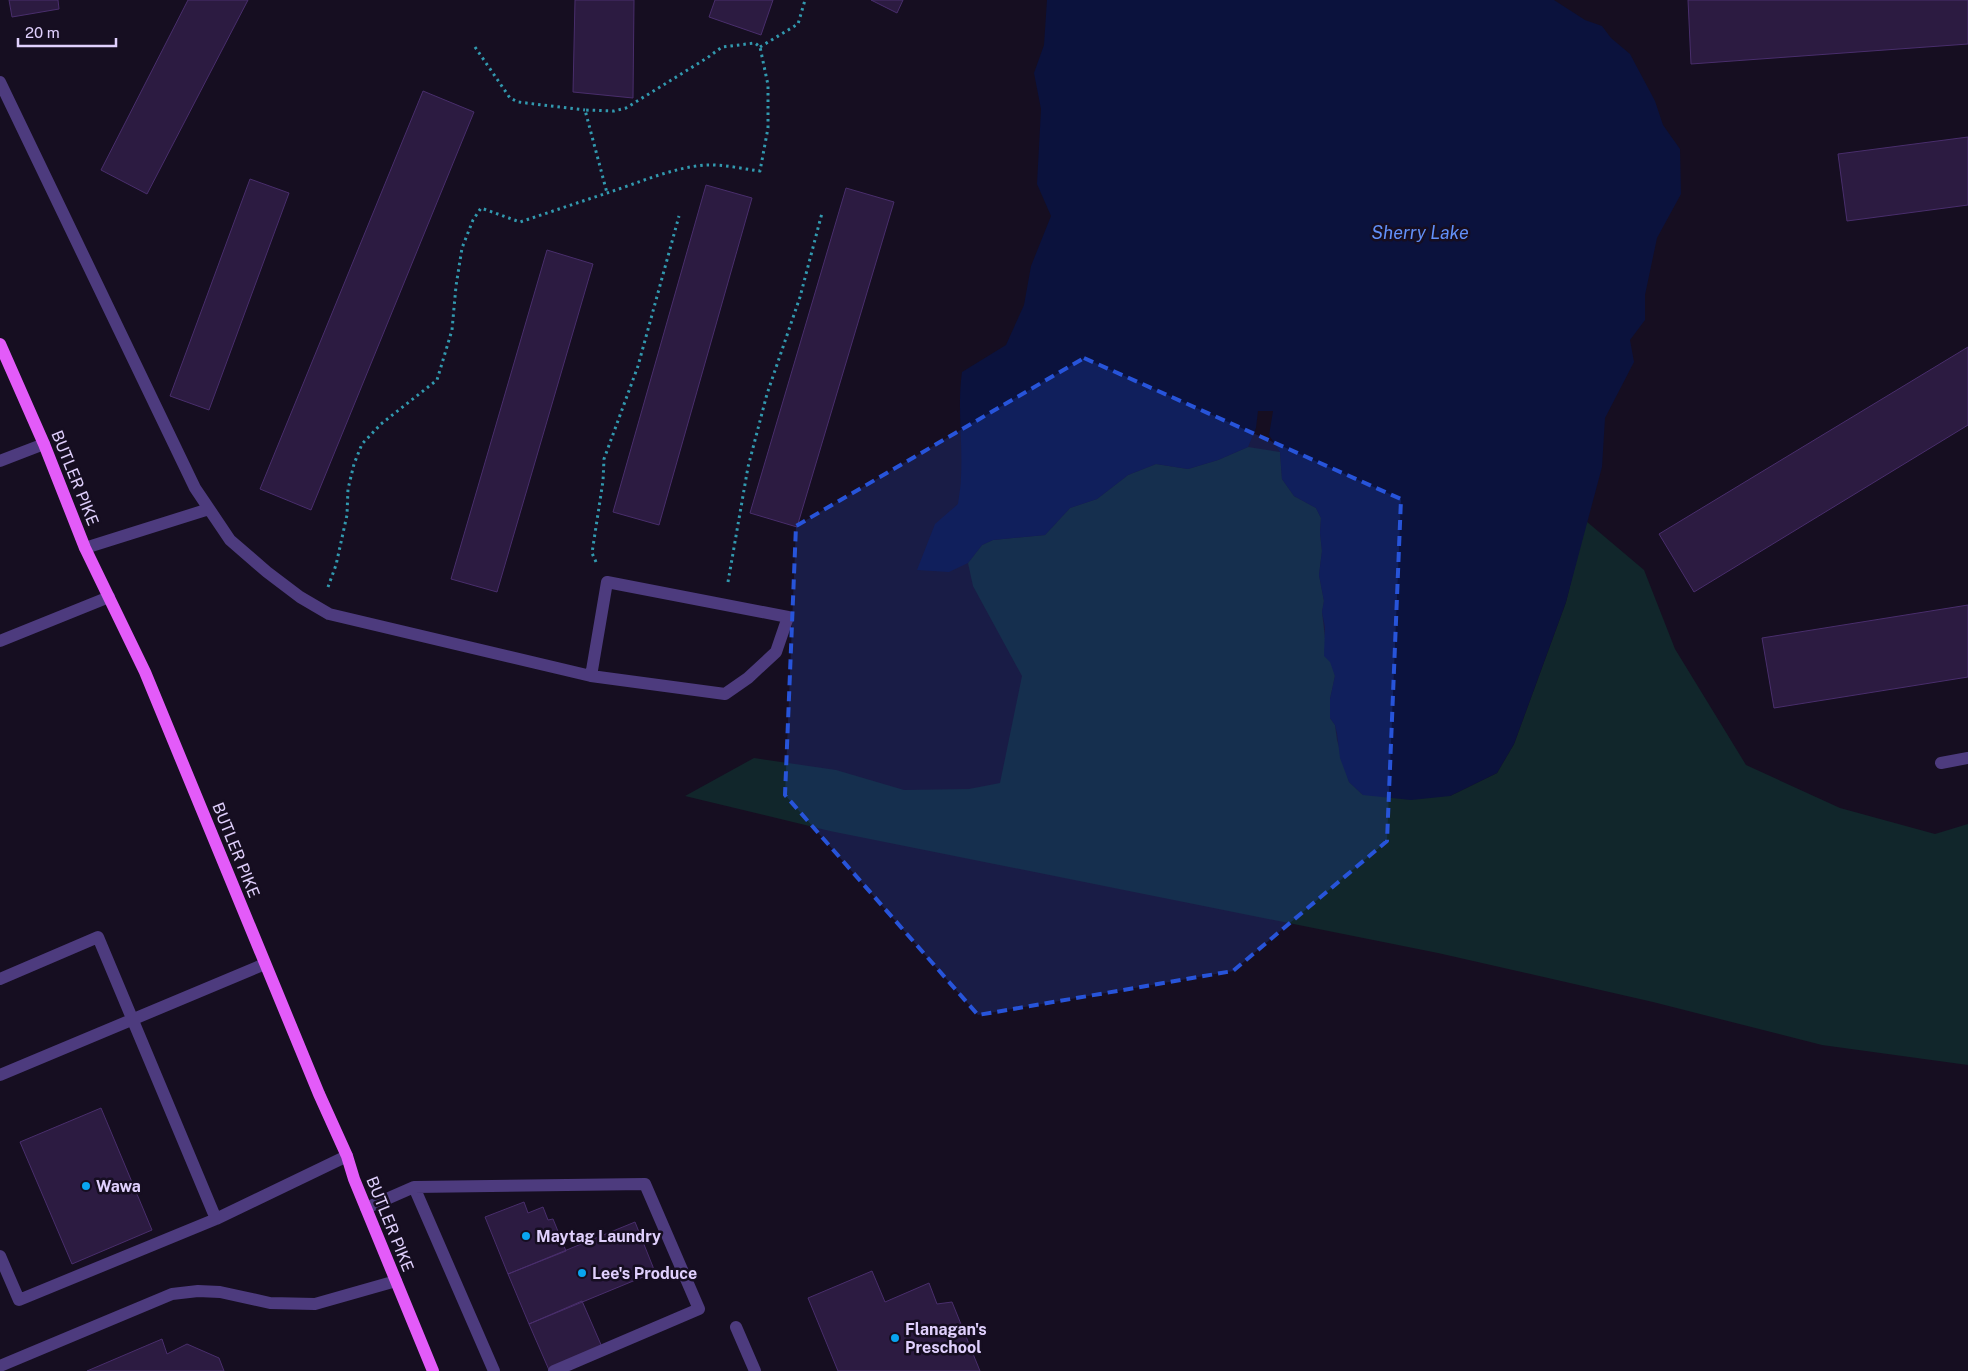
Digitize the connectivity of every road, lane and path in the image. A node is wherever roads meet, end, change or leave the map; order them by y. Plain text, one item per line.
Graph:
1 (805, 0) edge
2 (474, 46) dead end
3 (760, 47) junction
4 (0, 82) edge
5 (6, 107) edge
6 (585, 110) junction
7 (607, 193) junction
8 (822, 213) dead end
9 (679, 216) dead end
10 (0, 344) edge
11 (44, 444) junction
12 (0, 461) edge
13 (209, 509) junction
14 (85, 548) junction
15 (607, 582) junction
16 (108, 596) junction
17 (724, 605) junction
18 (320, 609) junction
19 (0, 641) edge
20 (591, 676) junction
21 (1968, 758) edge
22 (1941, 763) dead end
23 (265, 964) junction
24 (0, 979) edge
25 (132, 1020) junction
26 (0, 1075) edge
27 (347, 1156) junction
28 (414, 1187) junction
29 (366, 1208) junction
30 (216, 1219) junction
31 (0, 1256) edge
32 (396, 1281) junction
33 (736, 1328) dead end
34 (0, 1366) edge
35 (433, 1371) edge
36 (494, 1371) edge
37 (554, 1371) edge
38 (755, 1371) edge

1 - 3 path
2 - 6 path
3 - 6 path
3 - 7 path
4 - 5 lane
5 - 13 lane
6 - 7 path
7 - 18 path
8 - 17 path
9 - 15 path
10 - 11 main road, BUTLER PIKE
11 - 12 lane
11 - 14 main road, BUTLER PIKE
13 - 14 lane
13 - 18 lane
14 - 16 main road, BUTLER PIKE
15 - 17 lane
15 - 20 lane
16 - 19 lane
16 - 23 main road, BUTLER PIKE
17 - 20 lane
18 - 20 lane
21 - 22 lane
23 - 25 lane
23 - 27 main road, BUTLER PIKE
24 - 25 lane
25 - 26 lane
25 - 30 lane
27 - 29 main road, BUTLER PIKE
27 - 30 lane
28 - 29 lane
28 - 36 lane
28 - 37 lane
29 - 32 main road, BUTLER PIKE
30 - 31 lane
32 - 34 lane
32 - 35 main road, BUTLER PIKE
33 - 38 lane

